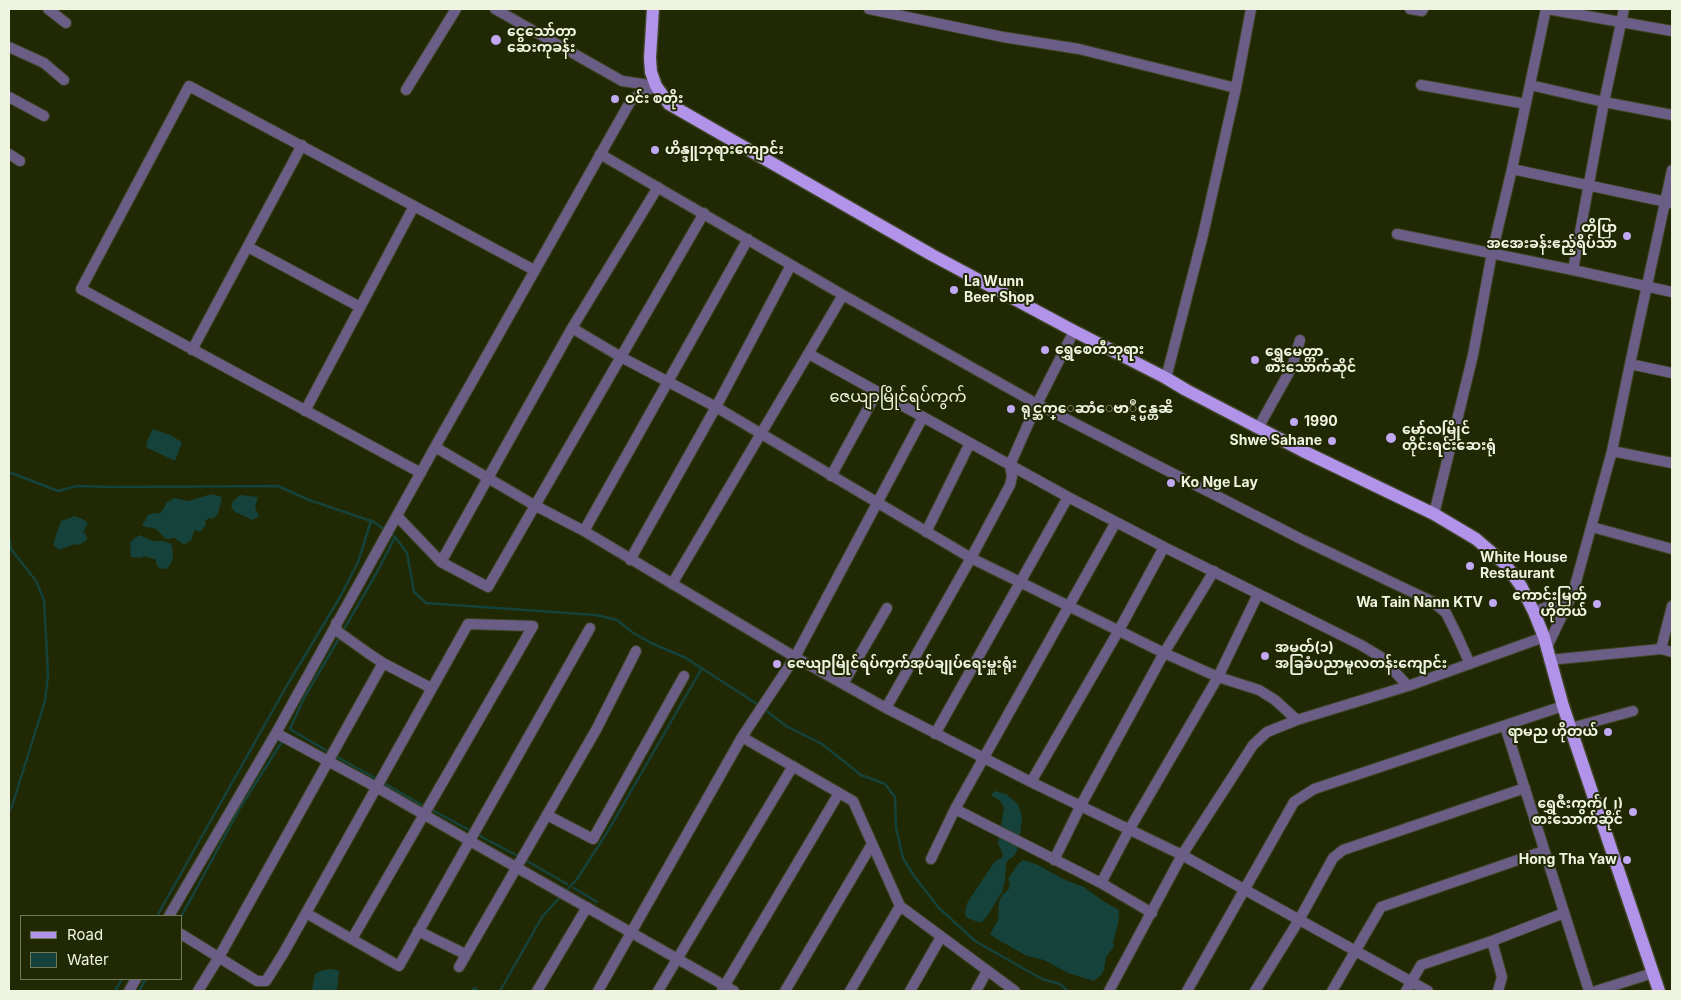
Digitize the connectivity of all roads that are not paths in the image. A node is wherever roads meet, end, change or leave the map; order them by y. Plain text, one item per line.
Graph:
1 (48, 9) edge
2 (456, 9) edge
3 (653, 9) edge
4 (869, 9) edge
5 (1252, 9) edge
6 (1410, 9) edge
7 (1423, 9) edge
8 (1547, 9) edge
9 (1624, 9) edge
10 (497, 10) edge
11 (1621, 21) junction
12 (66, 23) dead end
13 (1672, 31) edge
14 (9, 47) edge
15 (64, 80) dead end
16 (1421, 85) dead end
17 (656, 86) junction
18 (1530, 86) junction
19 (1236, 88) junction
20 (406, 90) dead end
21 (9, 97) edge
22 (1604, 102) junction
23 (1526, 104) junction
24 (1672, 115) edge
25 (44, 116) dead end
26 (302, 146) junction
27 (9, 154) edge
28 (600, 154) junction
29 (20, 161) dead end
30 (1512, 169) junction
31 (1672, 170) edge
32 (1589, 186) junction
33 (658, 187) junction
34 (1669, 203) edge
35 (414, 206) junction
36 (704, 213) junction
37 (1397, 234) dead end
38 (748, 240) junction
39 (248, 247) junction
40 (1492, 253) junction
41 (791, 265) junction
42 (534, 270) junction
43 (1573, 270) junction
44 (1647, 287) junction
45 (1672, 292) edge
46 (843, 295) junction
47 (360, 306) junction
48 (572, 328) junction
49 (1074, 331) junction
50 (1300, 340) dead end
51 (192, 350) junction
52 (809, 354) junction
53 (621, 357) junction
54 (1630, 364) junction
55 (1672, 373) edge
56 (1166, 378) junction
57 (668, 381) junction
58 (877, 392) junction
59 (1037, 404) junction
60 (716, 407) junction
61 (305, 410) junction
62 (923, 417) junction
63 (1258, 428) junction
64 (762, 435) junction
65 (970, 444) junction
66 (435, 447) junction
67 (1612, 451) junction
68 (1672, 464) edge
69 (1010, 465) junction
70 (421, 473) junction
71 (831, 476) junction
72 (489, 479) junction
73 (1068, 497) junction
74 (878, 503) junction
75 (534, 505) junction
76 (1434, 514) junction
77 (395, 519) junction
78 (1116, 522) junction
79 (1592, 527) junction
80 (584, 531) junction
81 (926, 532) junction
82 (1164, 547) junction
83 (1672, 549) edge
84 (971, 558) junction
85 (630, 560) junction
86 (441, 562) junction
87 (1214, 571) junction
88 (1021, 582) junction
89 (672, 584) junction
90 (1258, 594) junction
91 (1570, 598) junction
92 (1070, 606) junction
93 (1672, 606) edge
94 (887, 608) dead end
95 (1534, 612) junction
96 (336, 623) junction
97 (590, 628) dead end
98 (1119, 630) junction
99 (1546, 649) junction
100 (1661, 649) junction
101 (636, 651) dead end
102 (1672, 652) edge
103 (1164, 653) junction
104 (795, 657) junction
105 (383, 663) junction
106 (1470, 664) junction
107 (684, 676) dead end
108 (1218, 677) junction
109 (843, 684) junction
110 (1408, 686) junction
111 (431, 688) junction
112 (1563, 706) junction
113 (886, 708) junction
114 (1633, 711) dead end
115 (1297, 720) junction
116 (1505, 726) junction
117 (1571, 728) junction
118 (276, 733) junction
119 (935, 734) junction
120 (742, 737) junction
121 (983, 758) junction
122 (328, 761) junction
123 (793, 766) junction
124 (1031, 782) junction
125 (376, 787) junction
126 (1524, 788) junction
127 (839, 793) junction
128 (1081, 805) junction
129 (954, 809) junction
130 (424, 814) junction
131 (547, 815) junction
132 (1129, 830) junction
133 (470, 842) junction
134 (872, 844) junction
135 (1544, 851) junction
136 (1182, 855) junction
137 (931, 859) dead end
138 (1054, 860) junction
139 (517, 867) junction
140 (1101, 883) junction
141 (1244, 890) junction
142 (900, 906) junction
143 (587, 907) junction
144 (306, 913) junction
145 (1564, 913) junction
146 (1152, 914) junction
147 (170, 915) edge
148 (1299, 920) junction
149 (418, 931) junction
150 (632, 932) junction
151 (182, 935) edge
152 (941, 937) junction
153 (352, 939) junction
154 (1492, 941) junction
155 (1355, 952) junction
156 (466, 954) junction
157 (219, 957) junction
158 (678, 958) junction
159 (459, 966) dead end
160 (988, 971) junction
161 (1653, 973) junction
162 (135, 980) edge
163 (1409, 986) edge
164 (727, 989) edge
165 (129, 991) edge
166 (198, 991) edge
167 (537, 991) edge
168 (598, 991) edge
169 (658, 991) edge
170 (785, 991) edge
171 (850, 991) edge
172 (910, 991) edge
173 (976, 991) edge
174 (1015, 991) edge
175 (1110, 991) edge
176 (1187, 991) edge
177 (1255, 991) edge
178 (1332, 991) edge
179 (1428, 991) edge
180 (1498, 991) edge
181 (1589, 991) edge
182 (1596, 991) edge
183 (1659, 991) edge

1 - 12 street
2 - 20 street
3 - 17 main road
4 - 19 street
5 - 19 street
6 - 7 street
8 - 11 street
8 - 18 street
9 - 11 street
10 - 17 street
11 - 13 street
11 - 22 street
14 - 15 street
16 - 23 street
17 - 28 street
17 - 49 main road
18 - 22 street
18 - 23 street
19 - 56 street
21 - 25 street
22 - 24 street
22 - 32 street
23 - 30 street
26 - 35 street
26 - 39 street
26 - 51 street
27 - 29 street
28 - 33 street
28 - 42 street
30 - 32 street
30 - 40 street
31 - 34 street
32 - 34 street
32 - 43 street
33 - 36 street
33 - 48 street
34 - 44 street
35 - 42 street
35 - 47 street
36 - 38 street
36 - 53 street
37 - 40 street
38 - 41 street
38 - 57 street
39 - 47 street
39 - 51 street
40 - 43 street
40 - 76 street
41 - 46 street
41 - 60 street
42 - 66 street
43 - 44 street
44 - 45 street
44 - 54 street
46 - 52 street
46 - 59 street
47 - 61 street
48 - 53 street
48 - 72 street
49 - 56 main road
49 - 59 street
50 - 63 street
51 - 61 street
52 - 58 street
52 - 64 street
53 - 57 street
53 - 75 street
54 - 55 street
54 - 67 street
56 - 63 main road
57 - 60 street
57 - 80 street
58 - 62 street
58 - 71 street
59 - 69 street
59 - 106 street
60 - 64 street
60 - 85 street
61 - 70 street
62 - 65 street
62 - 74 street
63 - 76 main road
64 - 71 street
64 - 89 street
65 - 69 street
65 - 81 street
66 - 70 street
66 - 72 street
67 - 68 street
67 - 79 street
69 - 73 street
69 - 84 street
70 - 77 street
71 - 74 street
72 - 75 street
72 - 86 street
73 - 78 street
73 - 88 street
74 - 81 street
74 - 104 street
75 - 80 street
75 - 86 street
76 - 95 main road
77 - 86 street
77 - 96 street
78 - 82 street
78 - 92 street
79 - 83 street
79 - 91 street
80 - 85 street
81 - 84 street
82 - 87 street
82 - 98 street
84 - 88 street
84 - 113 street
85 - 89 street
87 - 90 street
87 - 103 street
88 - 92 street
88 - 119 street
89 - 104 street
90 - 108 street
90 - 110 street
91 - 95 street
91 - 99 street
92 - 98 street
92 - 121 street
93 - 100 street
94 - 109 street
95 - 99 main road
96 - 105 street
96 - 118 street
97 - 133 street
98 - 103 street
98 - 124 street
99 - 100 street
99 - 106 street
99 - 112 main road
100 - 102 street
101 - 131 street
103 - 108 street
103 - 128 street
104 - 109 street
104 - 120 street
105 - 111 street
105 - 122 street
106 - 110 street
107 - 131 street
108 - 115 street
108 - 132 street
109 - 113 street
110 - 115 street
111 - 125 street
111 - 130 street
112 - 116 street
112 - 117 main road
113 - 119 street
114 - 117 street
115 - 136 street
116 - 126 street
116 - 141 street
117 - 161 main road
118 - 122 street
118 - 147 street
119 - 121 street
120 - 123 street
120 - 150 street
121 - 124 street
121 - 129 street
122 - 125 street
122 - 157 street
123 - 127 street
123 - 158 street
124 - 128 street
125 - 130 street
125 - 144 street
126 - 135 street
126 - 148 street
127 - 134 street
127 - 164 street
128 - 132 street
128 - 138 street
129 - 137 street
129 - 138 street
130 - 133 street
130 - 153 street
131 - 139 street
132 - 136 street
132 - 140 street
133 - 139 street
133 - 149 street
134 - 142 street
134 - 170 street
135 - 145 street
135 - 155 street
136 - 141 street
136 - 146 street
138 - 140 street
139 - 143 street
139 - 156 street
140 - 146 street
141 - 148 street
141 - 176 street
142 - 152 street
142 - 171 street
143 - 150 street
143 - 167 street
144 - 153 street
144 - 157 street
145 - 154 street
145 - 181 street
146 - 175 street
148 - 155 street
148 - 177 street
149 - 153 street
149 - 156 street
150 - 158 street
150 - 168 street
151 - 157 street
152 - 160 street
152 - 172 street
154 - 163 street
154 - 180 street
155 - 163 street
155 - 178 street
156 - 159 street
157 - 166 street
158 - 164 street
158 - 169 street
160 - 173 street
160 - 174 street
161 - 182 street
161 - 183 main road
162 - 165 street
163 - 179 street

